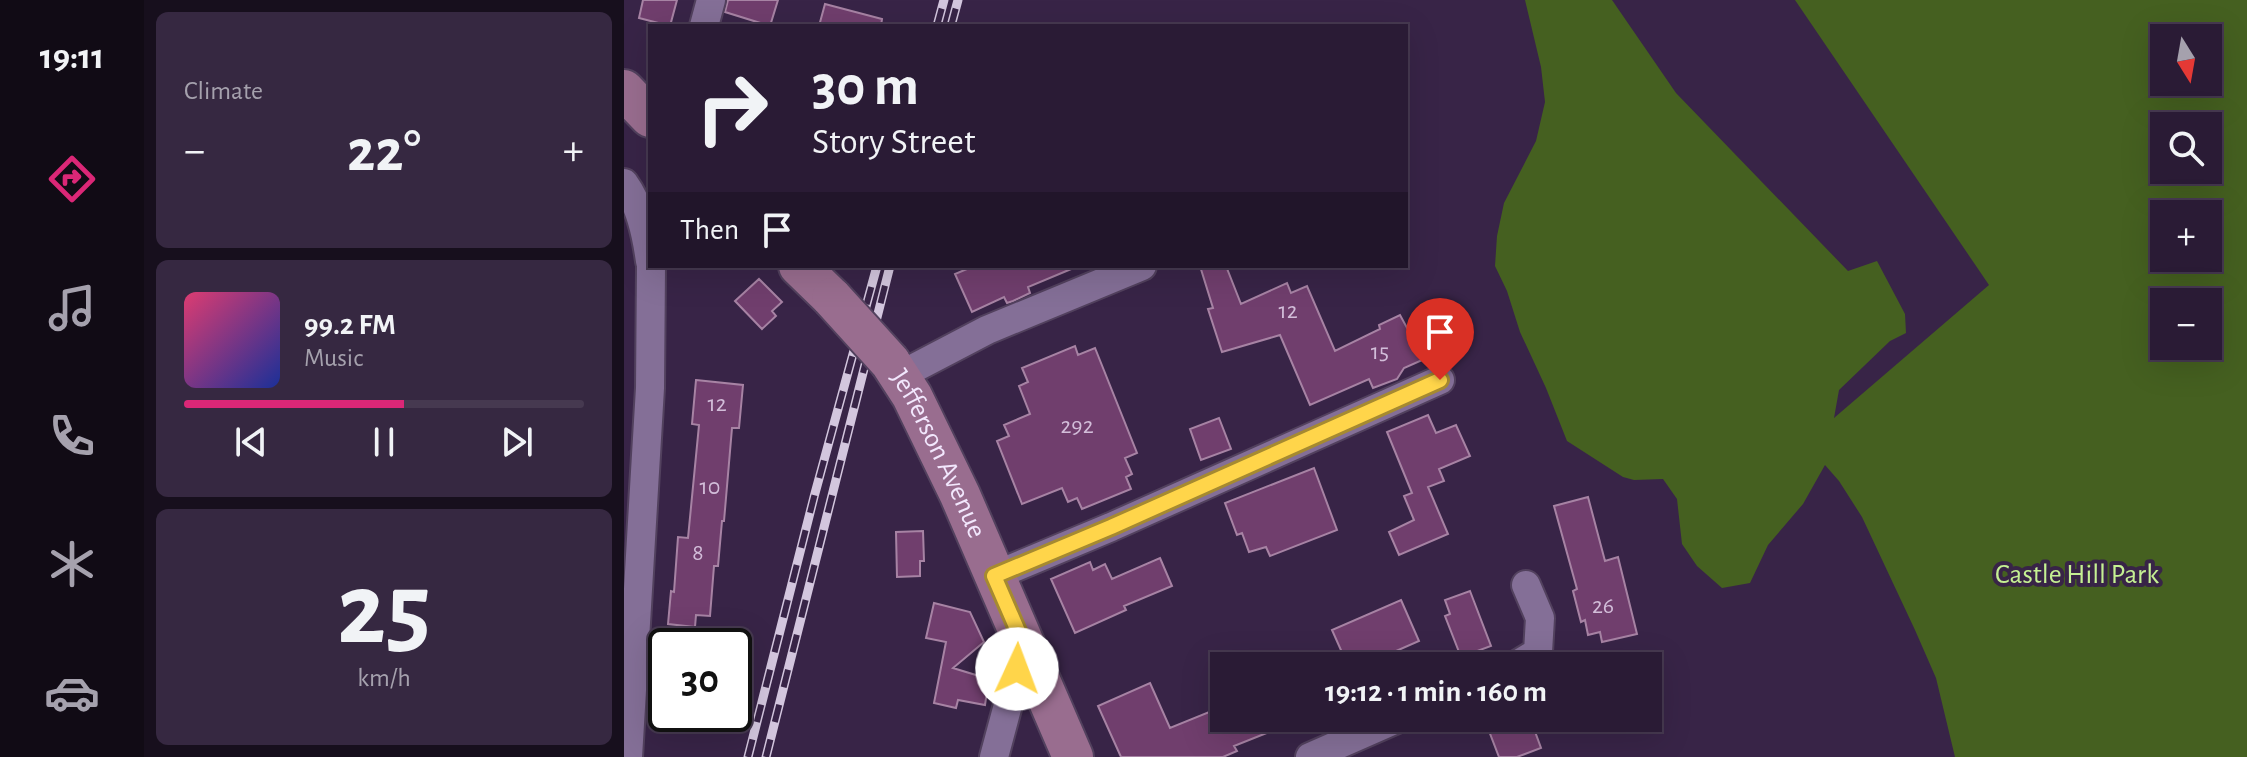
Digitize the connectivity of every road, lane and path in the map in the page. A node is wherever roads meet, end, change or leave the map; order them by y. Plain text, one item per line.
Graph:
1 (711, 0) edge
2 (705, 24) edge
3 (624, 90) edge
4 (648, 115) edge
5 (624, 183) edge
6 (648, 244) edge
7 (649, 268) edge
8 (801, 268) edge
9 (1137, 268) edge
10 (895, 368) junction
11 (1440, 380) dead end
12 (994, 576) junction
13 (1526, 585) dead end
14 (1024, 645) junction
15 (1538, 652) edge
16 (1367, 732) edge
17 (628, 757) edge
18 (994, 757) edge
19 (1073, 757) edge
20 (1310, 757) edge

1 - 2 street
3 - 4 main road
5 - 6 street
7 - 17 street
8 - 10 main road, Jefferson Avenue, bridge
9 - 10 street
10 - 12 main road, Jefferson Avenue
11 - 12 street
12 - 14 main road, Jefferson Avenue
13 - 15 street
14 - 18 street
14 - 19 main road, Jefferson Avenue
16 - 20 street

